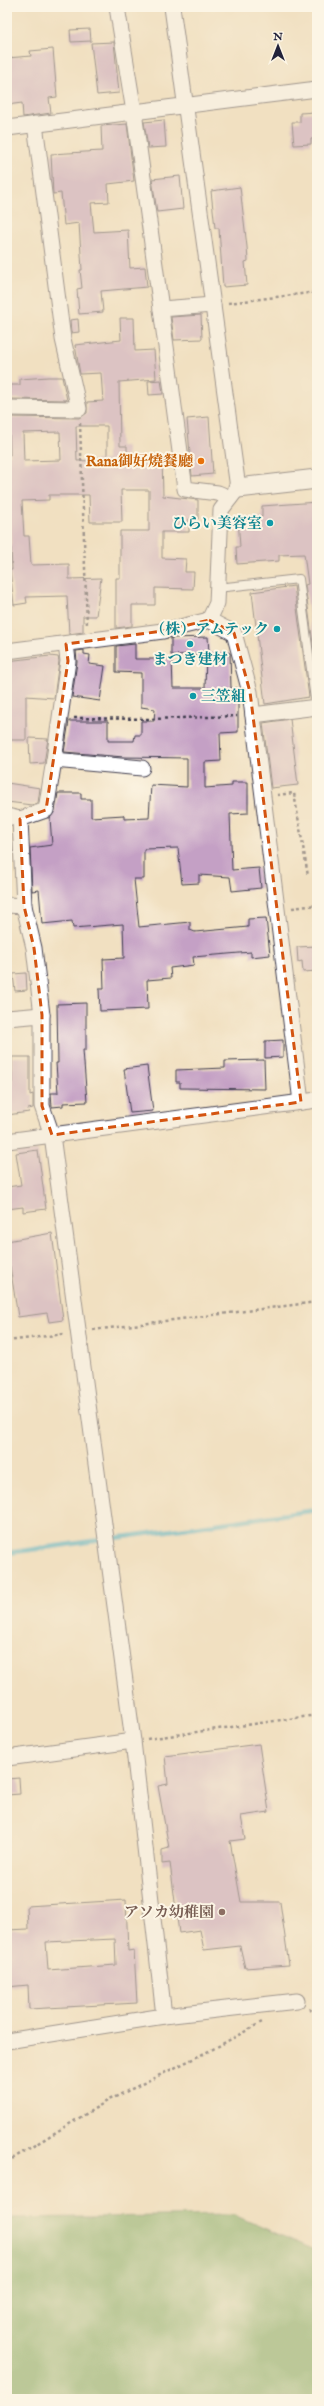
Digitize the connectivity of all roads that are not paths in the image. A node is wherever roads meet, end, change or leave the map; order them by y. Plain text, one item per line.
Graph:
1 (117, 7) edge
2 (172, 7) edge
3 (317, 90) edge
4 (187, 106) junction
5 (134, 112) junction
6 (35, 124) junction
7 (7, 128) edge
8 (213, 305) junction
9 (161, 309) junction
10 (7, 408) edge
11 (317, 479) edge
12 (234, 493) junction
13 (217, 588) junction
14 (209, 620) junction
15 (66, 644) junction
16 (7, 651) edge
17 (316, 707) edge
18 (253, 715) junction
19 (54, 760) junction
20 (142, 768) dead end
21 (14, 818) edge
22 (7, 905) edge
23 (24, 906) junction
24 (42, 1015) junction
25 (7, 1018) edge
26 (317, 1100) edge
27 (301, 1102) junction
28 (52, 1135) junction
29 (7, 1141) edge
30 (134, 1741) junction
31 (7, 1758) edge
32 (297, 2001) dead end
33 (164, 2016) junction
34 (7, 2041) edge

1 - 5 street
2 - 4 street
3 - 4 street
4 - 5 street
4 - 8 street
5 - 6 street
5 - 9 street
6 - 7 street
6 - 10 street
8 - 9 street
8 - 12 street
9 - 12 street
11 - 12 street
12 - 13 street
13 - 14 street
13 - 17 lane
14 - 15 street
14 - 18 street
15 - 16 street
15 - 19 street
17 - 18 street
18 - 27 street
19 - 20 street
19 - 21 street
21 - 23 street
22 - 23 street
23 - 24 street
24 - 25 street
24 - 28 street
26 - 27 street
27 - 28 street
28 - 29 street
28 - 30 street
30 - 31 street
30 - 33 street
32 - 33 street
33 - 34 street

